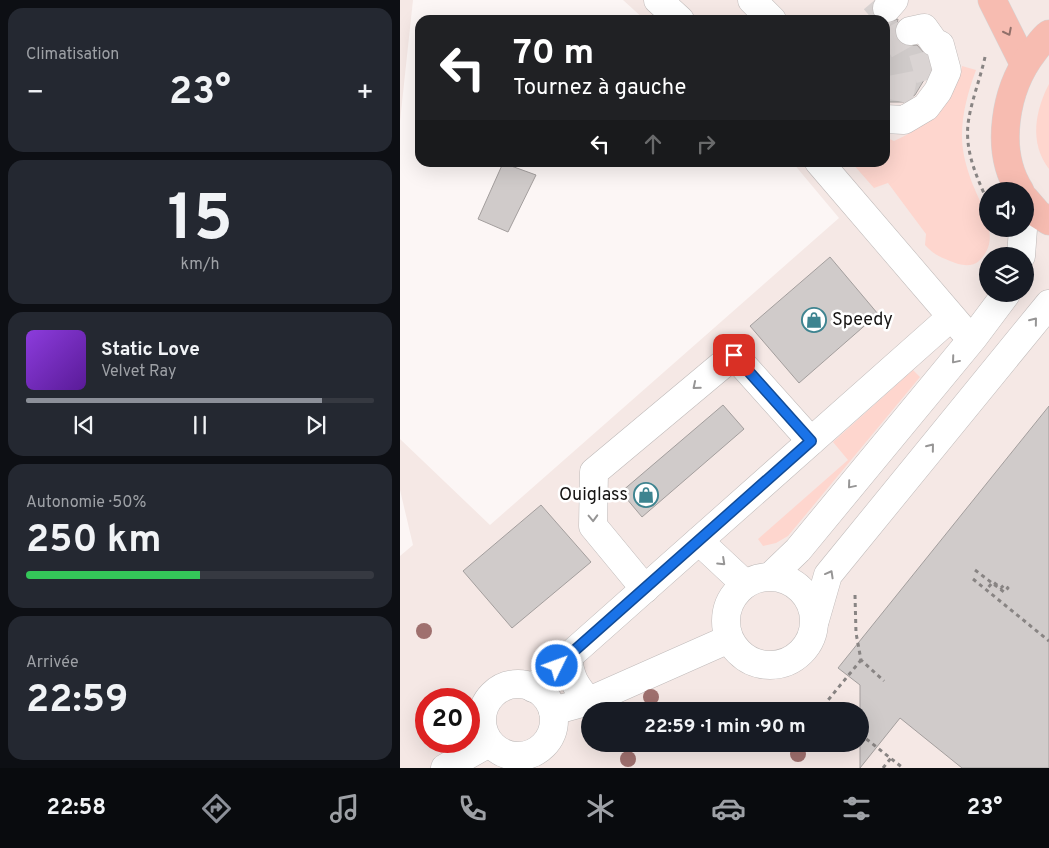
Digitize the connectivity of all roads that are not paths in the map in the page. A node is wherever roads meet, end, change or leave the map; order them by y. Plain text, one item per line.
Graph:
1 (658, 0) edge
2 (752, 0) edge
3 (992, 0) edge
4 (674, 15) edge
5 (767, 15) edge
6 (1049, 34) edge
7 (1024, 64) junction
8 (823, 167) edge
9 (1015, 182) edge
10 (1034, 209) edge
11 (1049, 221) edge
12 (1000, 302) edge
13 (1049, 304) edge
14 (951, 317) junction
15 (973, 338) junction
16 (811, 441) junction
17 (699, 541) junction
18 (771, 576) junction
19 (745, 584) junction
20 (645, 589) junction
21 (815, 620) junction
22 (729, 639) junction
23 (568, 657) junction
24 (533, 688) junction
25 (589, 701) junction
26 (553, 711) junction
27 (504, 756) edge
28 (445, 768) edge

1 - 4 street
2 - 5 street
3 -> 7 main road
6 - 7 main road
7 - 9 main road
8 - 14 street
10 - 11 main road
12 - 15 street
21 -> 13 street
14 - 15 street
14 - 16 street
15 -> 18 street
16 - 17 street
16 -> 20 street
17 -> 19 street
17 - 20 street
18 - 19 street
18 - 21 street
19 - 22 street
20 - 23 street
21 - 22 street
22 - 25 street
23 - 24 street
23 - 25 street
24 - 26 street
24 - 27 street
25 - 26 street
26 - 27 street
27 - 28 street

